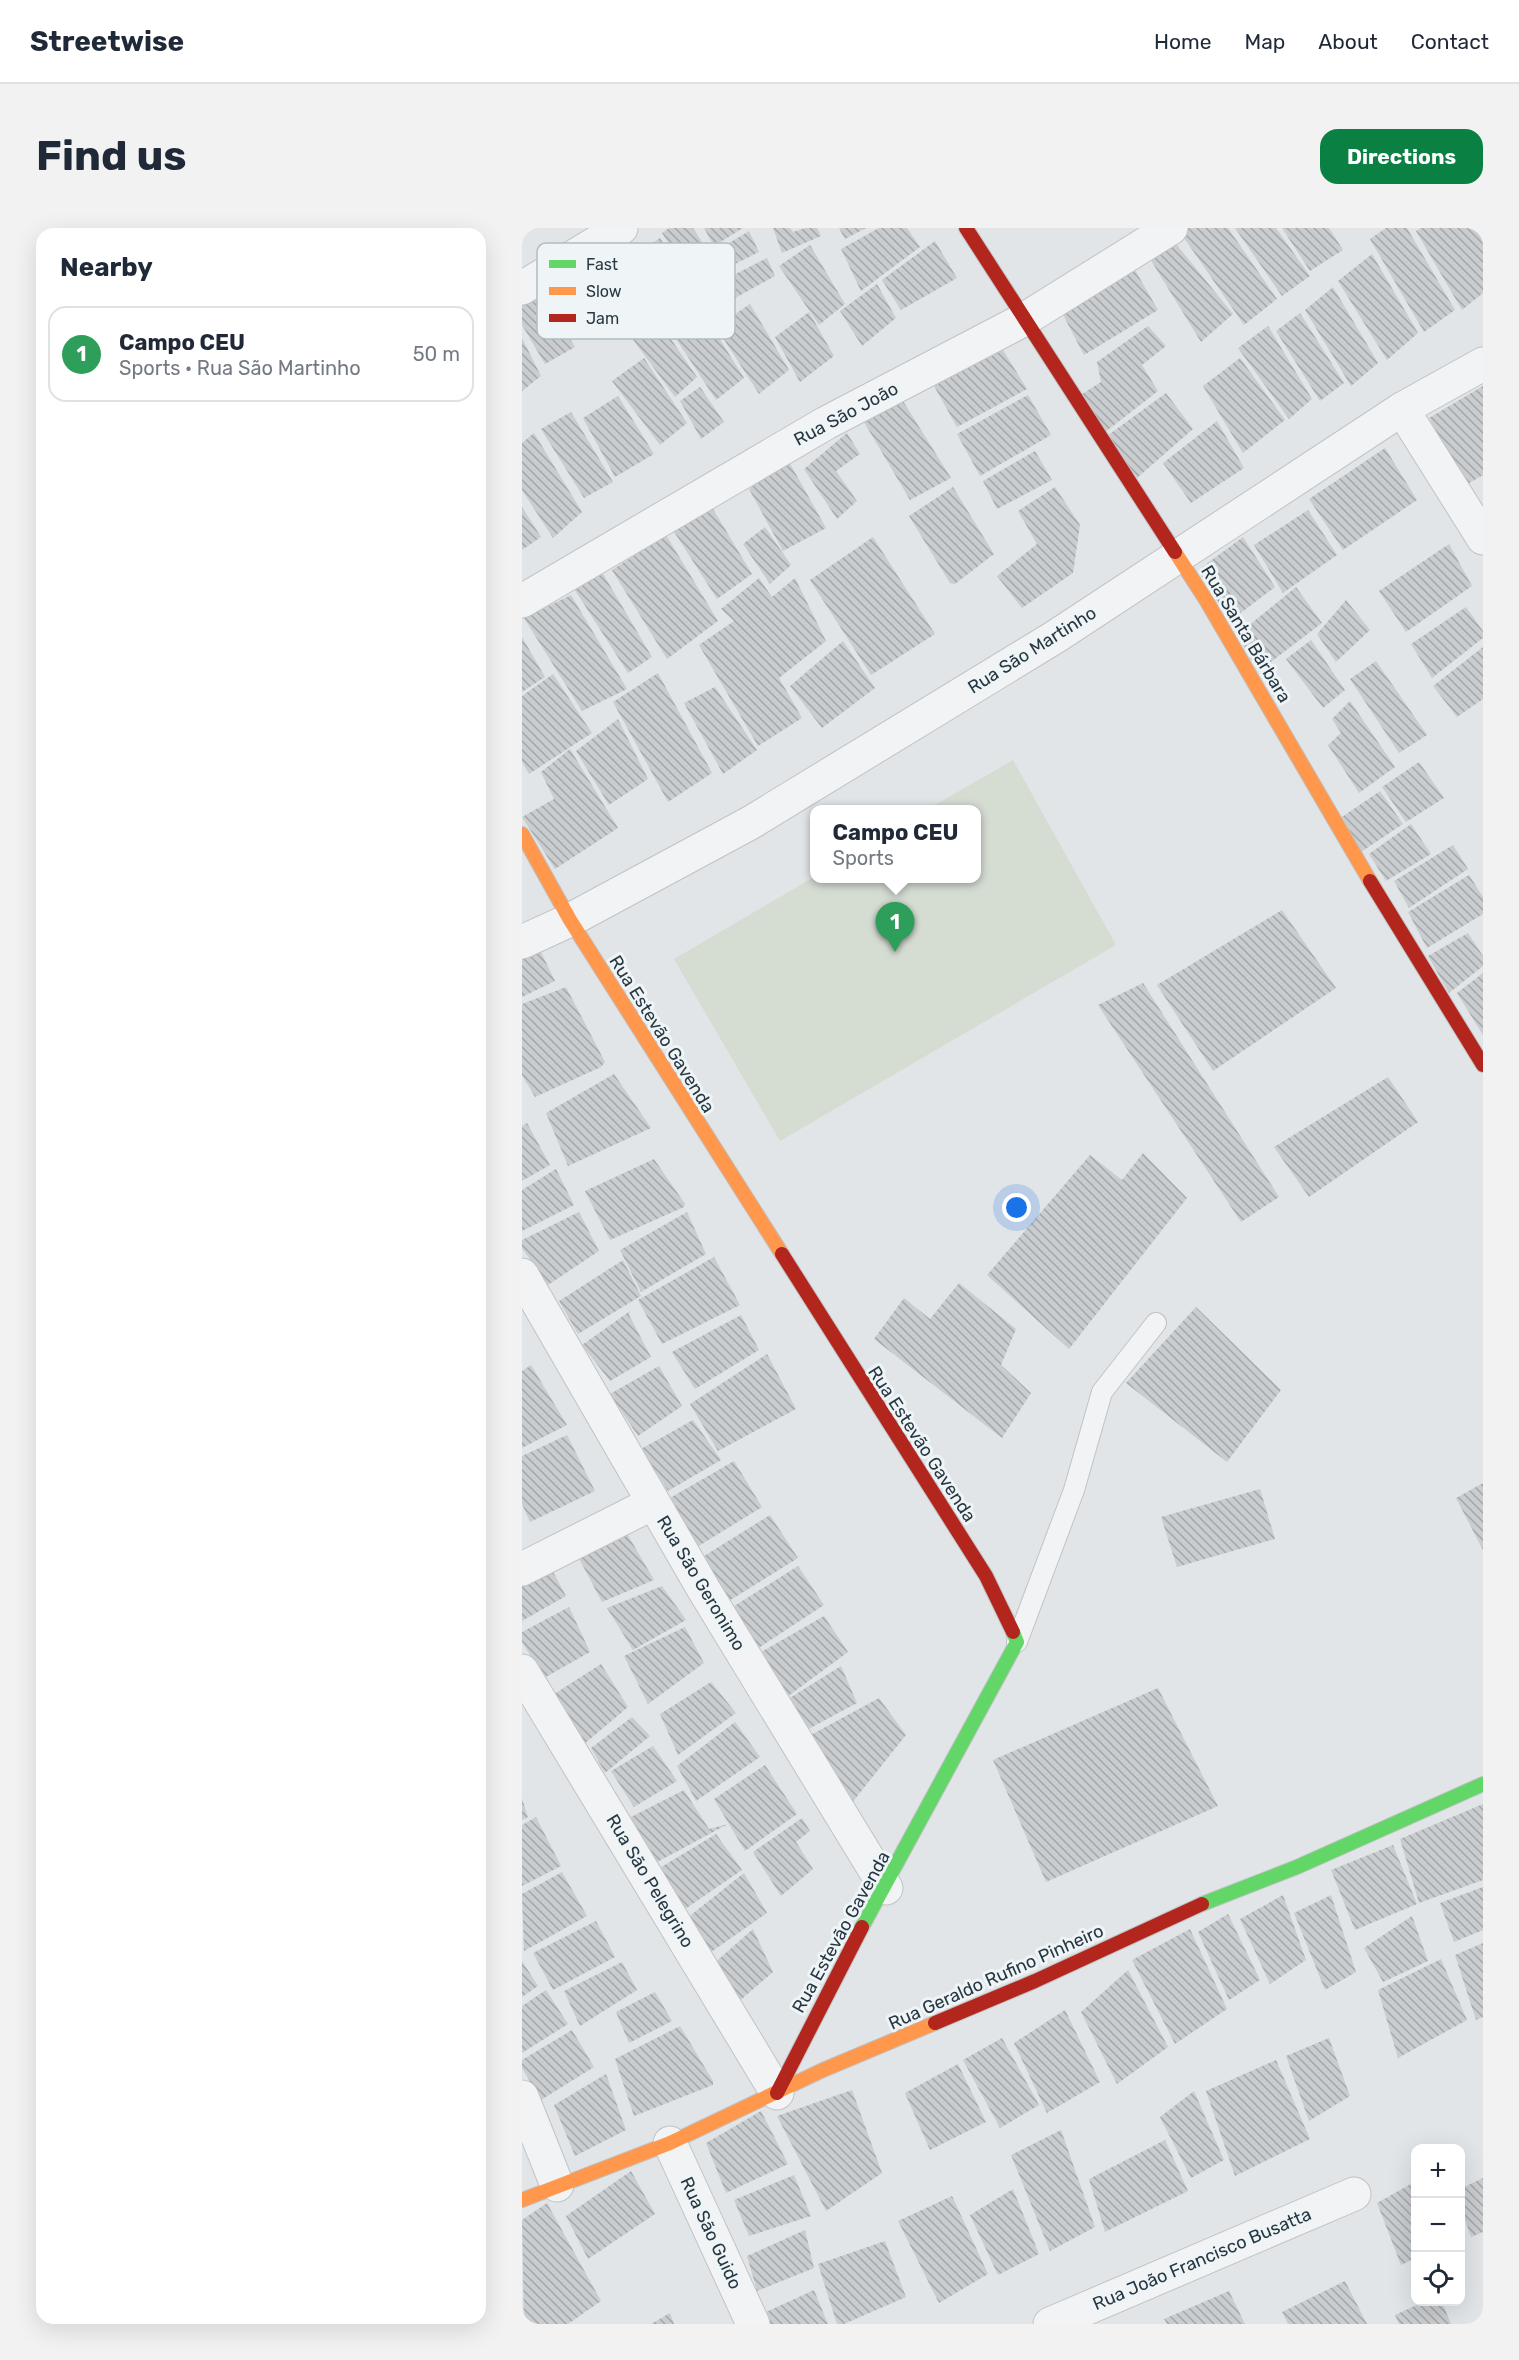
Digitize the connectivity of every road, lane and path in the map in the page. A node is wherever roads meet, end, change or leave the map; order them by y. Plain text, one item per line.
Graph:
1 (621, 228) edge
2 (966, 228) edge
3 (1171, 228) edge
4 (596, 243) edge
5 (537, 279) edge
6 (522, 288) edge
7 (1025, 319) junction
8 (1483, 364) edge
9 (1402, 409) junction
10 (1483, 538) edge
11 (1178, 556) junction
12 (522, 601) edge
13 (522, 834) edge
14 (570, 920) junction
15 (522, 942) edge
16 (1483, 1065) edge
17 (522, 1275) edge
18 (1156, 1323) dead end
19 (653, 1503) junction
20 (522, 1569) edge
21 (1017, 1642) junction
22 (522, 1671) edge
23 (1483, 1784) edge
24 (886, 1887) junction
25 (777, 2093) junction
26 (522, 2097) edge
27 (670, 2143) junction
28 (557, 2185) junction
29 (1354, 2193) dead end
30 (522, 2200) edge
31 (753, 2324) edge
32 (1050, 2324) edge

1 - 4 street
2 - 7 street, Rua Santa Bárbara
3 - 7 street, Rua São João
5 - 6 street
7 - 11 street, Rua Santa Bárbara
7 - 12 street, Rua São João
8 - 9 street, Rua São Martinho
9 - 10 street
9 - 11 street, Rua São Martinho
11 - 14 street, Rua São Martinho
11 - 16 street, Rua Santa Bárbara
13 - 14 street, Rua Estevão Gavenda
14 - 15 street, Rua São Martinho
14 - 21 street, Rua Estevão Gavenda
17 - 19 street, Rua São Geronimo
18 - 21 lane
19 - 20 street
19 - 24 street, Rua São Geronimo
21 - 24 street, Rua Estevão Gavenda
22 - 25 street, Rua São Pelegrino
23 - 25 street, Rua Geraldo Rufino Pinheiro
24 - 25 street, Rua Estevão Gavenda
25 - 27 street, Rua Geraldo Rufino Pinheiro
26 - 28 street
27 - 28 street, Rua Geraldo Rufino Pinheiro
27 - 31 street, Rua São Guido
28 - 30 street, Rua Geraldo Rufino Pinheiro
29 - 32 street, Rua João Francisco Busatta

